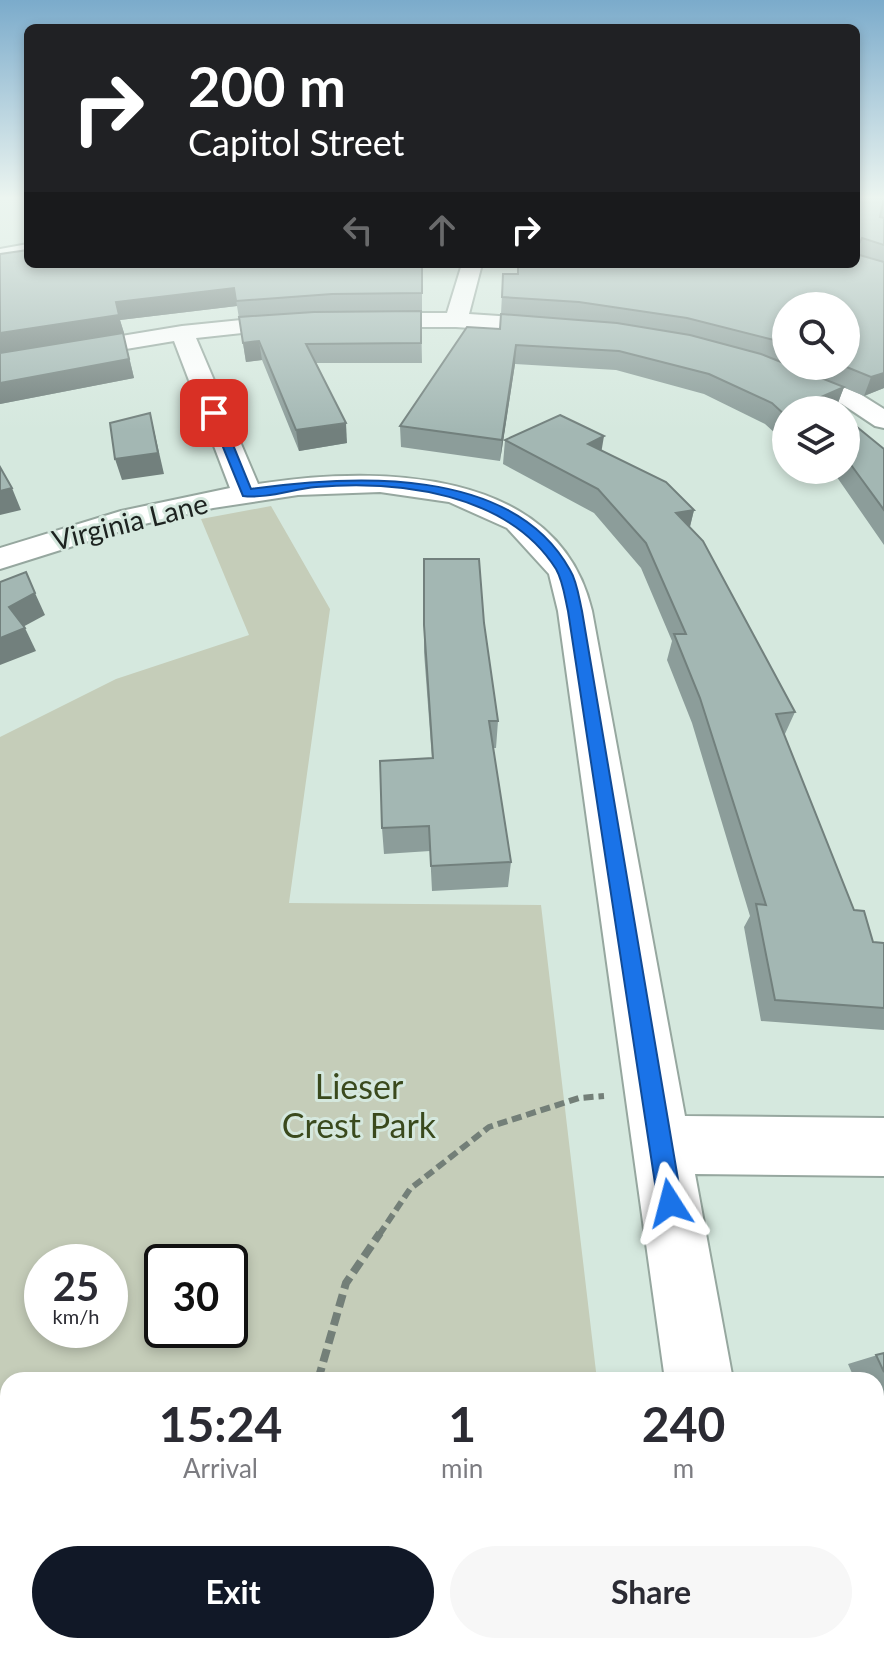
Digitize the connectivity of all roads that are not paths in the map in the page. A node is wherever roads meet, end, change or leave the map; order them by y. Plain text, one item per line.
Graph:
1 (469, 275) edge
2 (317, 320) edge
3 (343, 320) edge
4 (456, 320) junction
5 (582, 328) edge
6 (182, 333) junction
7 (0, 363) edge
8 (769, 364) edge
9 (884, 420) edge
10 (247, 493) junction
11 (0, 559) edge
12 (660, 1145) junction
13 (884, 1147) edge
14 (698, 1372) edge

1 - 4 street
2 - 6 street
3 - 4 street
4 - 5 street
6 - 7 street
6 - 10 street
8 - 9 street
10 - 11 street, Virginia Lane
10 - 12 street, Virginia Lane
12 - 13 street
12 - 14 street, Virginia Lane

